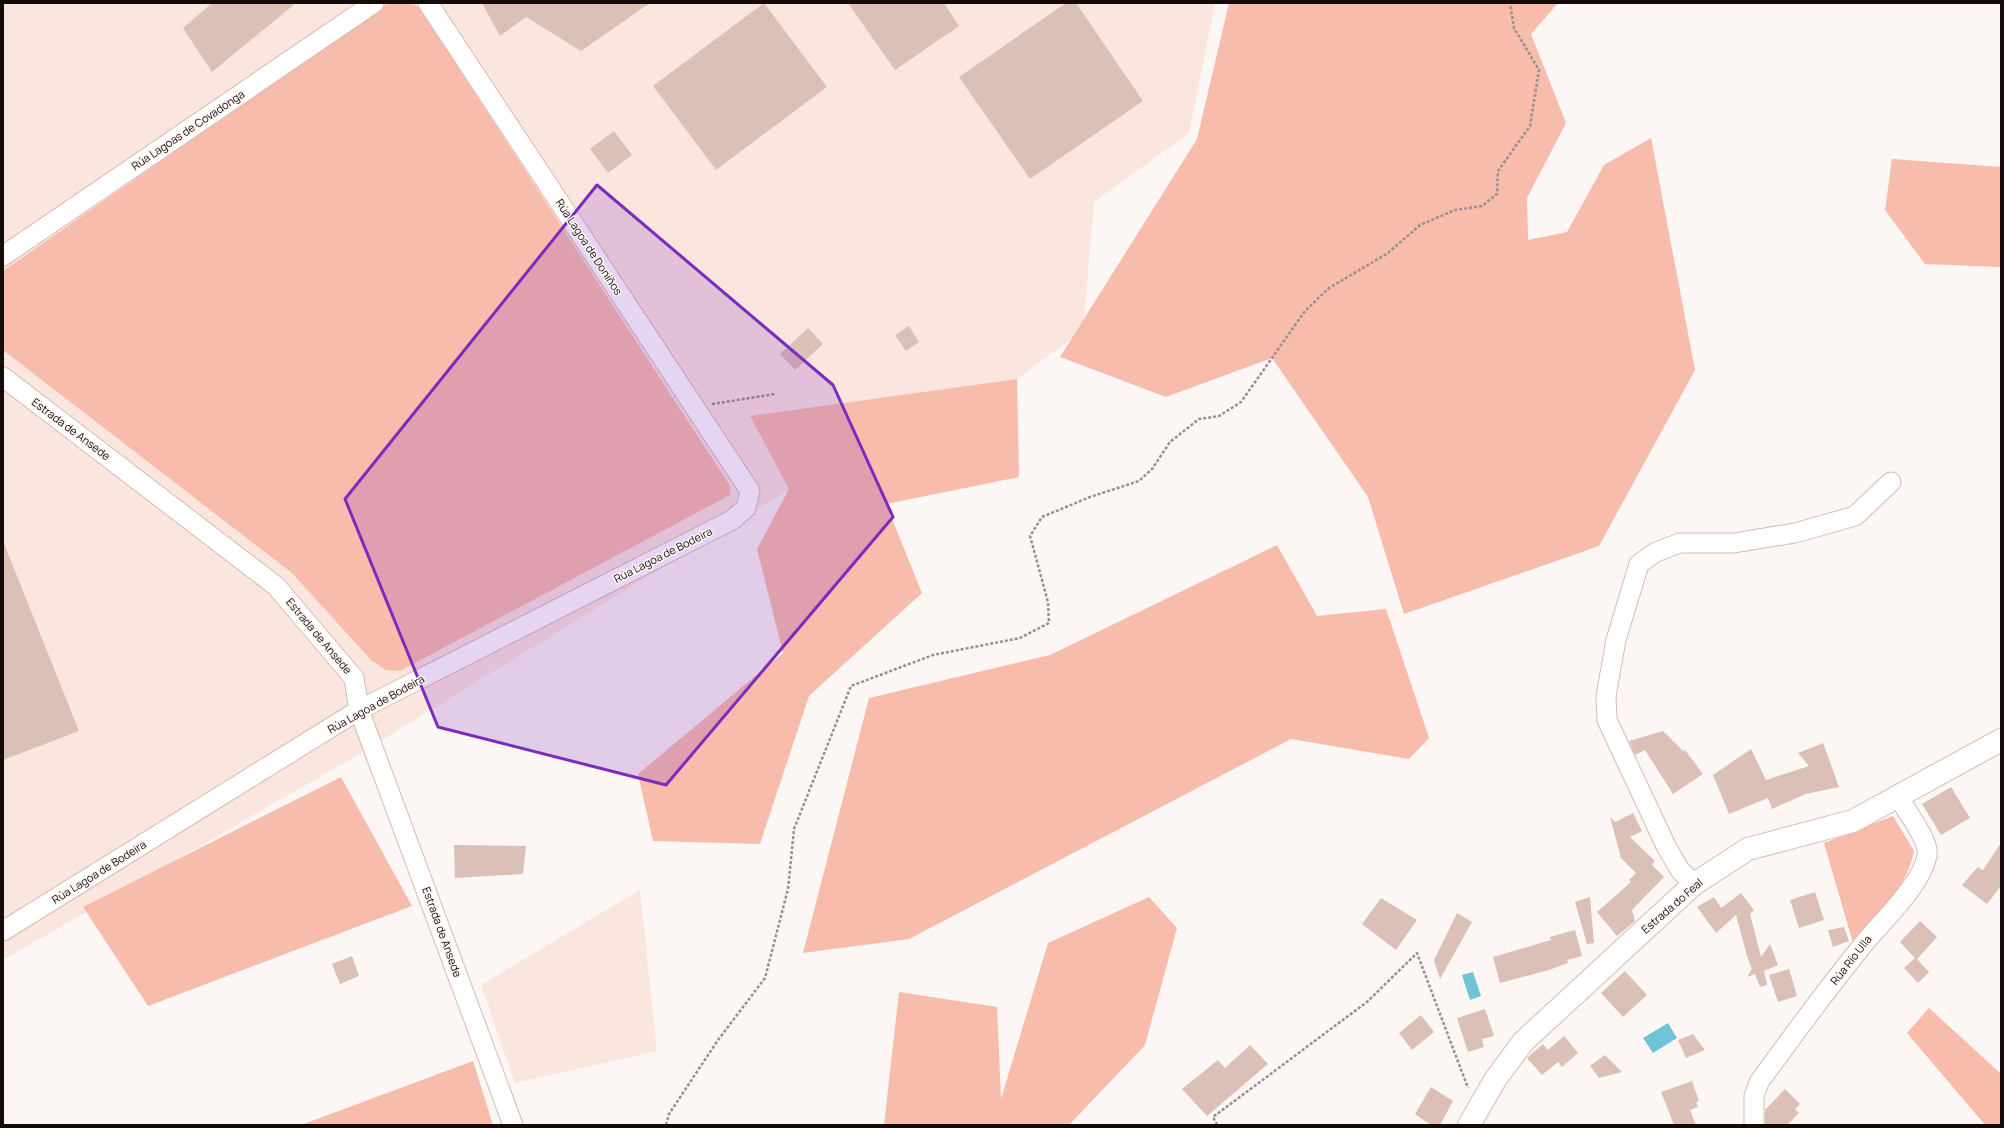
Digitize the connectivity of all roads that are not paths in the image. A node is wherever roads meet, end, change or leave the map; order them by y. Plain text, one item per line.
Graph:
1 (374, 3) edge
2 (428, 3) edge
3 (3, 256) edge
4 (3, 377) edge
5 (1891, 482) dead end
6 (750, 491) joint
7 (359, 710) junction
8 (2001, 740) edge
9 (1899, 796) junction
10 (1694, 884) junction
11 (3, 931) edge
12 (1473, 1118) edge
13 (513, 1125) edge
14 (1754, 1125) edge

1 - 3 street, Rúa Lagoas de Covadonga
2 - 6 street, Rúa Lagoa de Doniños
4 - 7 street, Estrada de Ansede
5 - 10 street
6 - 7 street, Rúa Lagoa de Bodeira
7 - 11 street, Rúa Lagoa de Bodeira
7 - 13 street, Estrada de Ansede
8 - 9 main road, Estrada do Feal
9 - 10 main road, Estrada do Feal
9 - 14 street, Rúa Río Ulla
10 - 12 main road, Estrada do Feal

